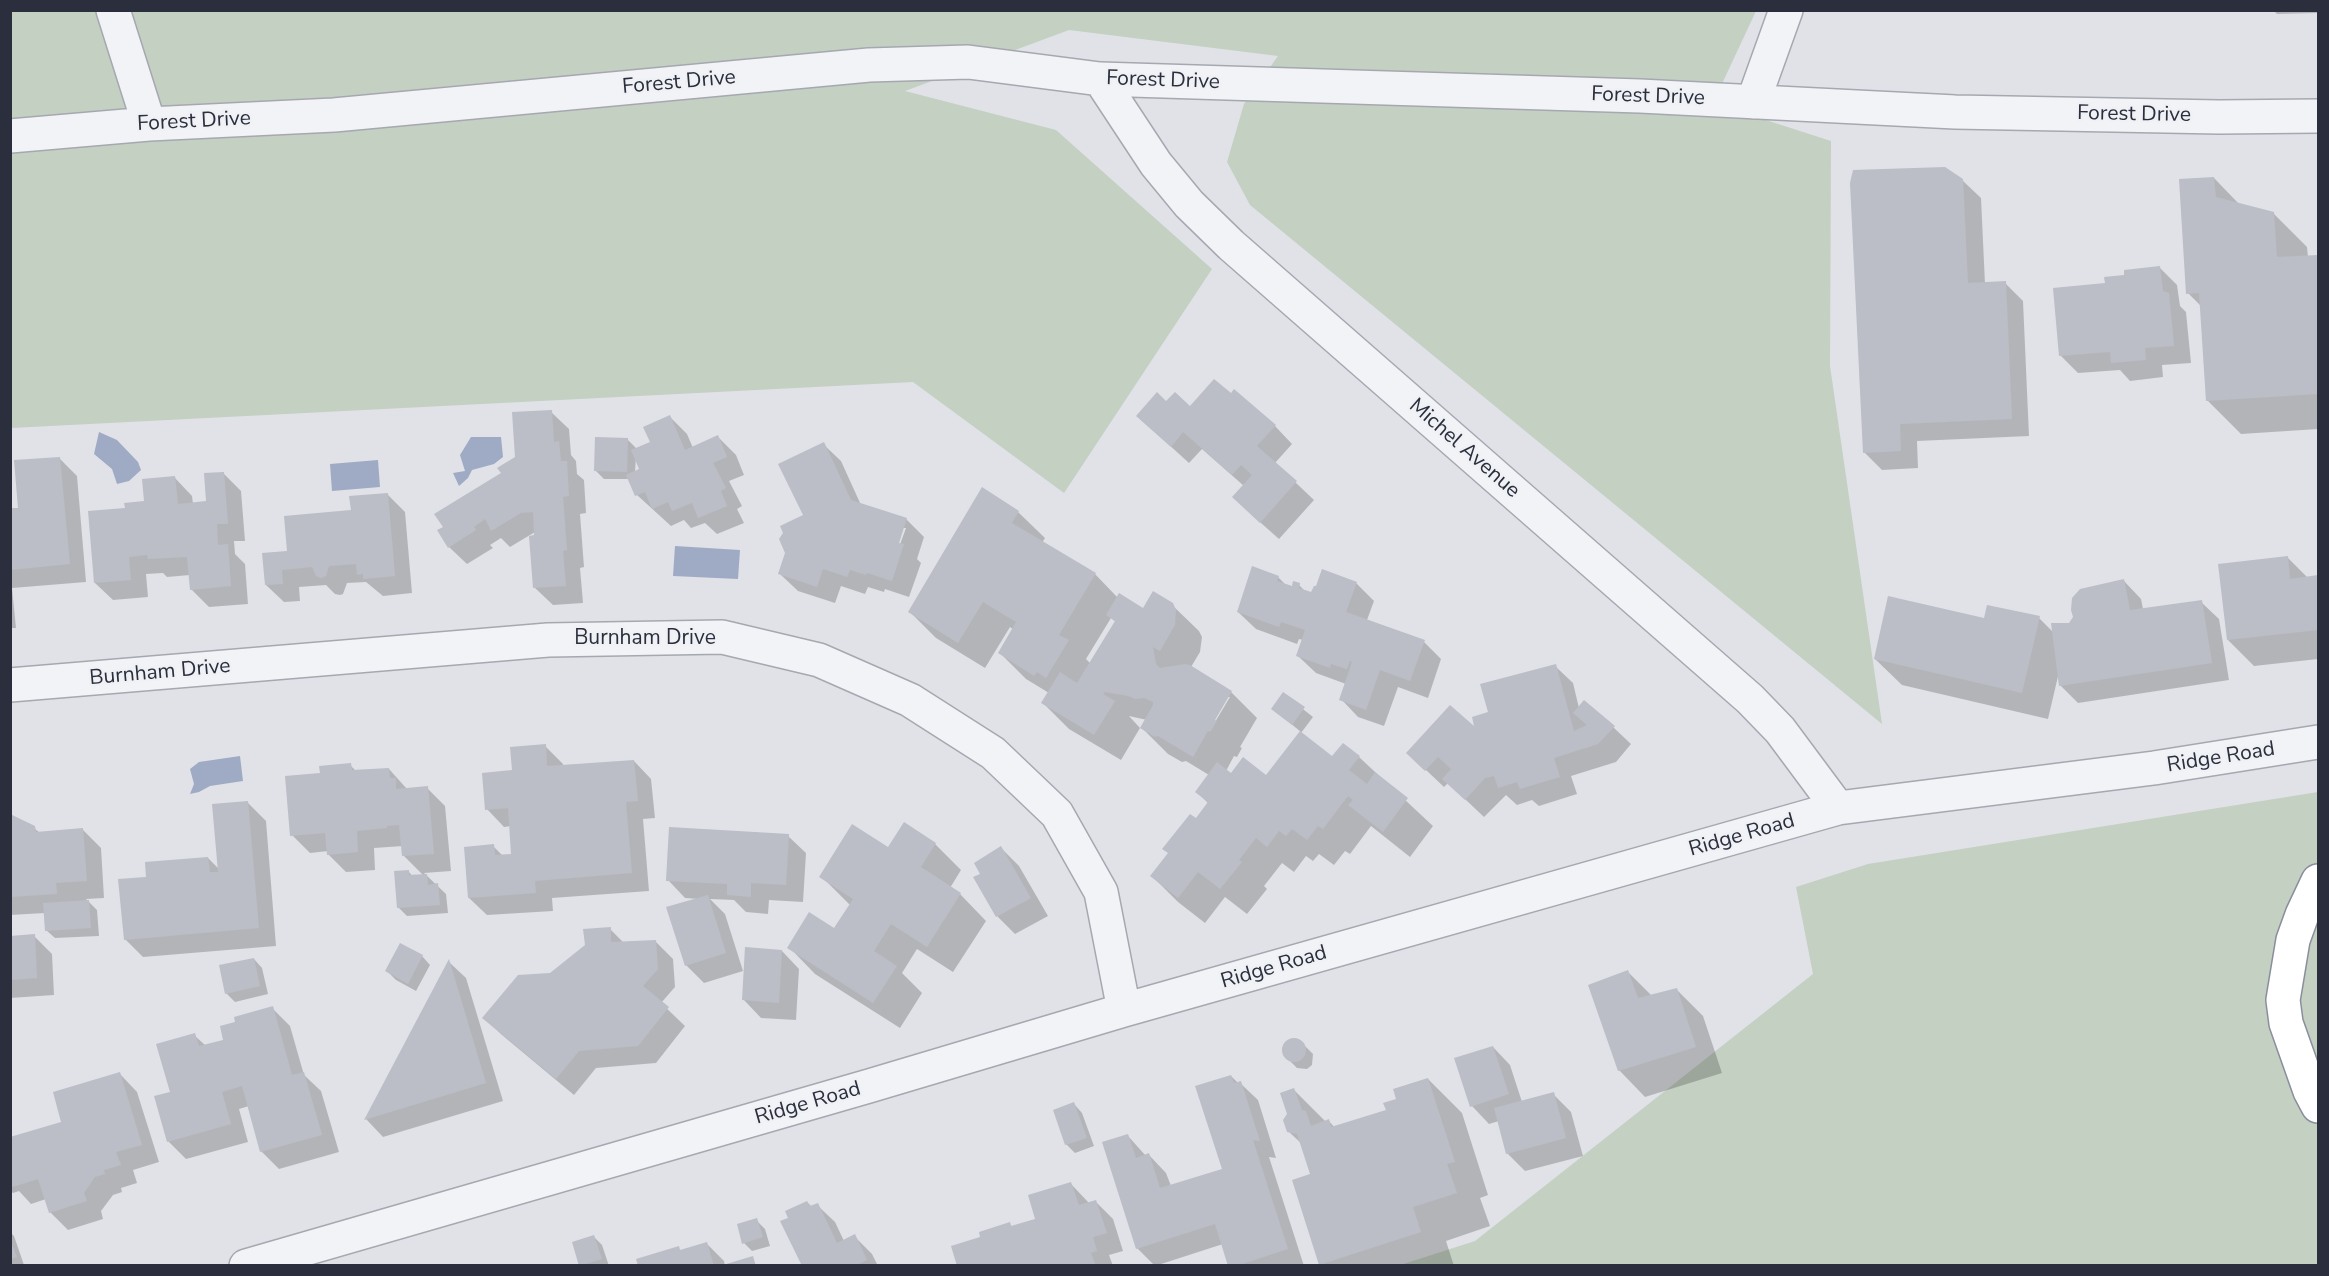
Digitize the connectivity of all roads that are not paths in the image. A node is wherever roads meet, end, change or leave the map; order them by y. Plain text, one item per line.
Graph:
1 (113, 10) edge
2 (1786, 10) edge
3 (1100, 79) junction
4 (1753, 102) junction
5 (2319, 116) edge
6 (149, 124) junction
7 (10, 136) edge
8 (10, 686) edge
9 (2319, 742) edge
10 (1838, 808) junction
11 (2319, 881) edge
12 (1124, 1010) junction
13 (2319, 1106) edge
14 (246, 1266) edge

1 - 6 street
2 - 4 street
3 - 4 street, Forest Drive
3 - 6 street, Forest Drive
3 - 10 street, Michel Avenue
4 - 5 street, Forest Drive
6 - 7 street, Forest Drive
8 - 12 street, Burnham Drive
9 - 10 street, Ridge Road
10 - 12 street, Ridge Road
11 - 13 highway
12 - 14 street, Ridge Road

